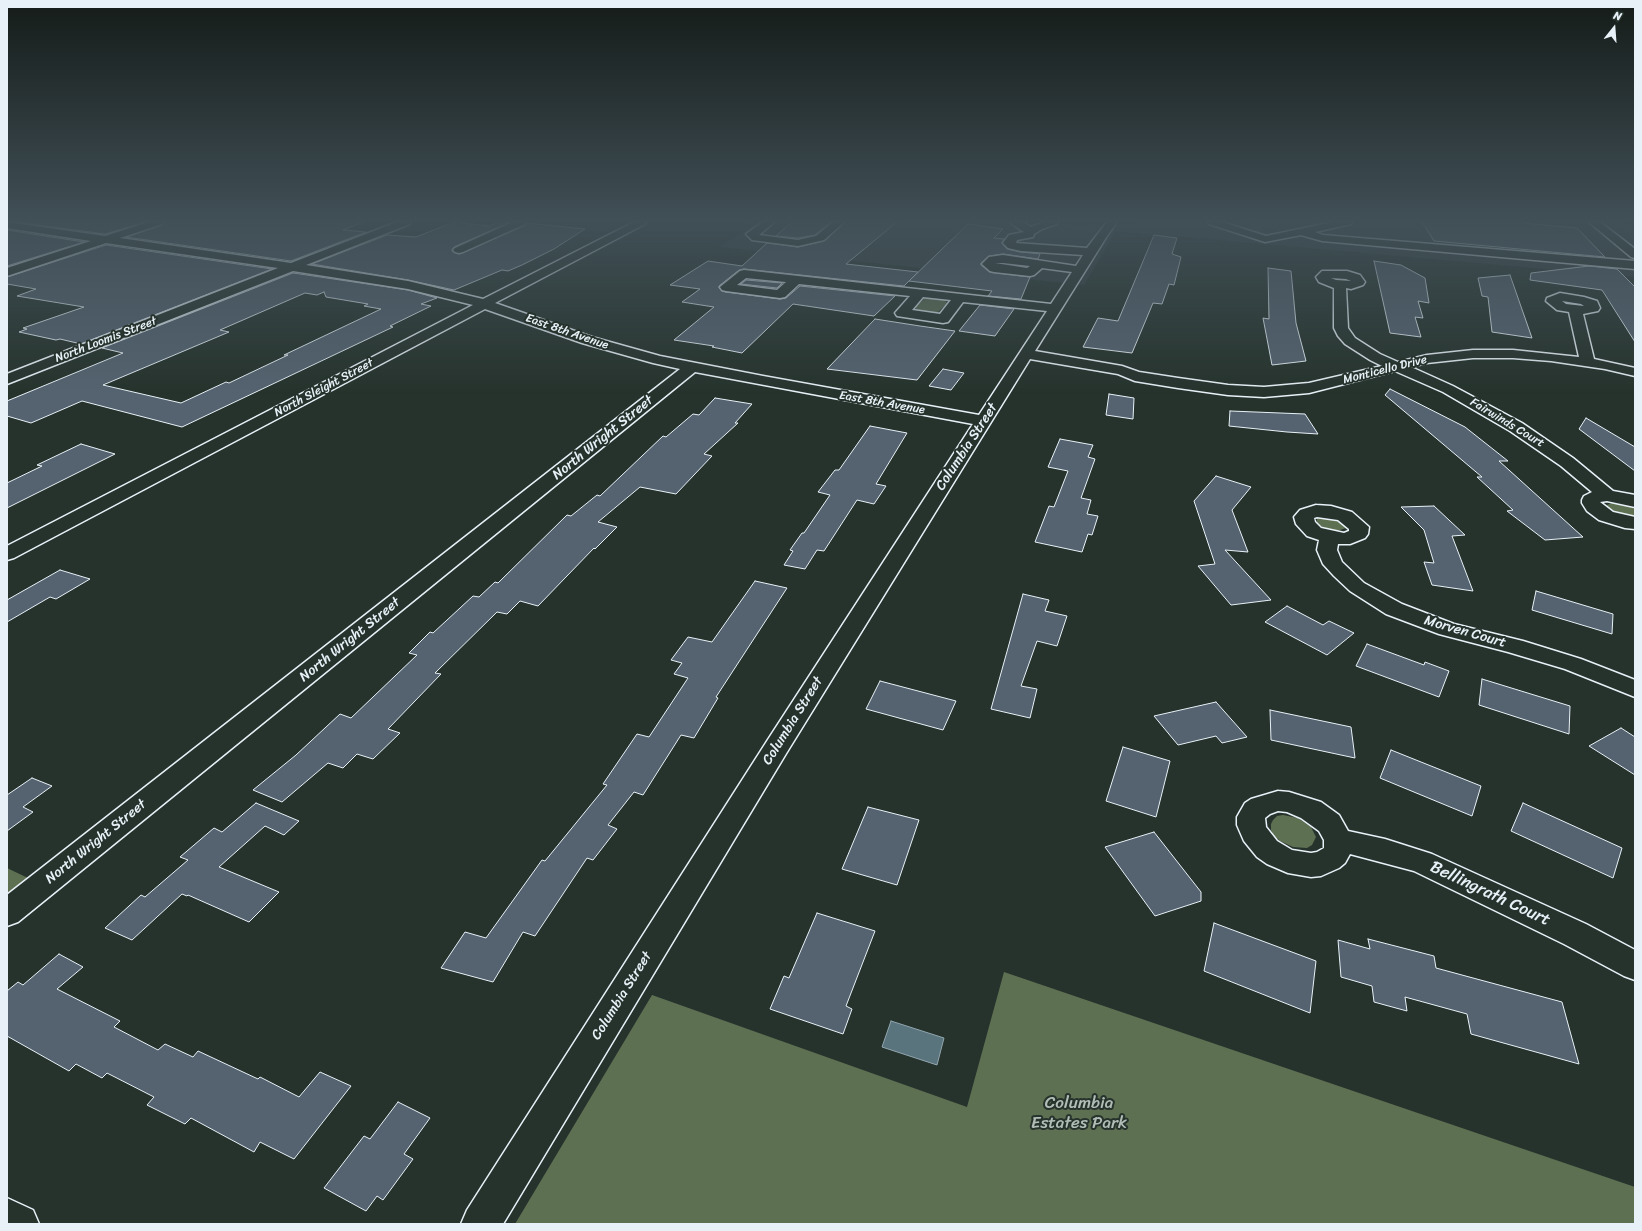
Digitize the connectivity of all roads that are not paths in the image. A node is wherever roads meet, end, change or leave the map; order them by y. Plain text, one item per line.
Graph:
1 (260, 279) edge
2 (372, 279) edge
3 (530, 279) edge
4 (801, 279) edge
5 (1074, 279) edge
6 (1340, 285) dead end
7 (920, 293) junction
8 (960, 297) junction
9 (483, 304) junction
10 (1056, 308) junction
11 (1575, 309) dead end
12 (1023, 358) junction
13 (1587, 362) junction
14 (1397, 366) junction
15 (692, 367) junction
16 (1635, 372) edge
17 (7, 379) edge
18 (984, 421) junction
19 (1607, 495) junction
20 (1635, 501) edge
21 (1635, 523) edge
22 (1329, 537) dead end
23 (7, 554) edge
24 (1635, 689) edge
25 (1338, 840) dead end
26 (7, 913) edge
27 (1635, 966) edge
28 (7, 1218) edge
29 (19, 1224) edge
30 (481, 1224) edge

1 - 17 street, North Loomis Street
2 - 9 street, East 8th Avenue
3 - 9 street, North Sleight Street
4 - 7 street
5 - 10 street, Columbia Street
6 - 14 street, Fairwinds Court
7 - 8 street
7 - 8 street
8 - 10 street
9 - 15 street, East 8th Avenue
9 - 23 street, North Sleight Street
10 - 12 street, Columbia Street
11 - 13 street
12 - 14 street, Monticello Drive
12 - 18 street, Columbia Street
13 - 14 street, Monticello Drive
13 - 16 street, Monticello Drive
14 - 19 street, Fairwinds Court
15 - 18 street, East 8th Avenue
15 - 26 street, North Wright Street
18 - 30 street, Columbia Street
19 - 20 street, Fairwinds Court
19 - 21 street
22 - 24 street, Morven Court
25 - 27 street, Bellingrath Court
28 - 29 street

